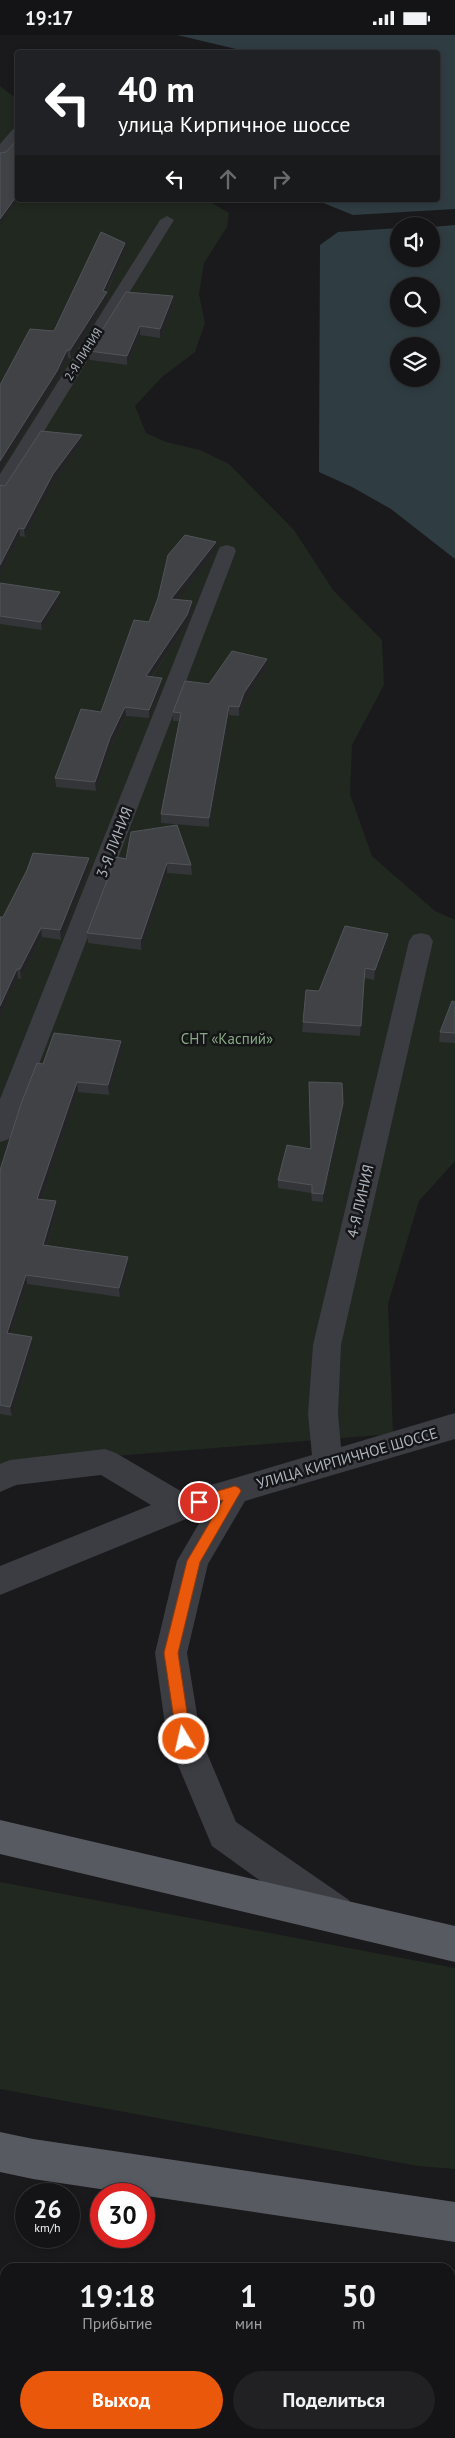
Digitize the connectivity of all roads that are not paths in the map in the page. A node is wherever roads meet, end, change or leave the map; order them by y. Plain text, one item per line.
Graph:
1 (15, 135) edge
2 (0, 152) edge
3 (167, 220) dead end
4 (0, 488) edge
5 (227, 551) dead end
6 (421, 941) dead end
7 (0, 1132) edge
8 (455, 1426) edge
9 (328, 1464) junction
10 (0, 1479) edge
11 (235, 1491) junction
12 (181, 1507) junction
13 (0, 1581) edge
14 (0, 1837) edge
15 (343, 1918) junction
16 (455, 1944) edge
17 (11, 2161) edge
18 (455, 2222) edge

1 - 2 street
3 - 4 street, 2-Я ЛИНИЯ
5 - 7 street, 3-Я ЛИНИЯ
6 - 9 street, 4-Я ЛИНИЯ
8 - 9 street, УЛИЦА КИРПИЧНОЕ ШОССЕ
9 - 11 street, УЛИЦА КИРПИЧНОЕ ШОССЕ
10 - 12 street
11 - 12 street, УЛИЦА КИРПИЧНОЕ ШОССЕ
11 - 15 street
12 - 13 street, УЛИЦА КИРПИЧНОЕ ШОССЕ
14 - 15 main road
15 - 16 main road
17 - 18 main road

